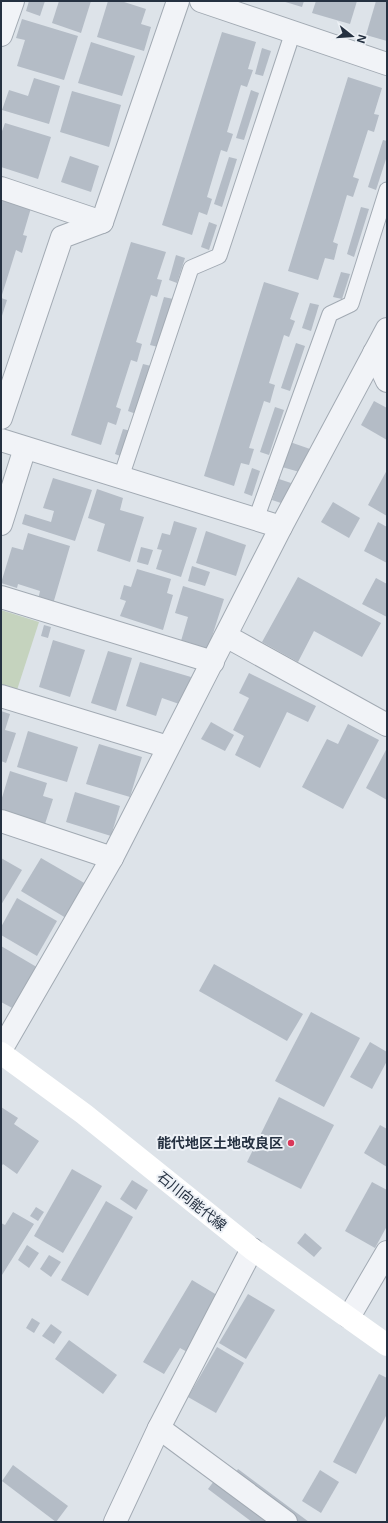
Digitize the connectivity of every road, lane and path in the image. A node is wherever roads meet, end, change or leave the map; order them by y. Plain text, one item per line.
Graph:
1 (12, 1) edge
2 (178, 1) edge
3 (202, 1) edge
4 (293, 32) junction
5 (1, 35) edge
6 (387, 64) edge
7 (1, 188) edge
8 (387, 190) edge
9 (102, 222) junction
10 (387, 329) edge
11 (374, 354) junction
12 (387, 381) edge
13 (1, 418) edge
14 (1, 440) edge
15 (25, 448) junction
16 (121, 477) junction
17 (256, 519) junction
18 (1, 524) edge
19 (281, 527) junction
20 (1, 597) edge
21 (226, 636) junction
22 (212, 662) junction
23 (1, 696) edge
24 (387, 725) edge
25 (168, 747) junction
26 (1, 821) edge
27 (112, 858) junction
28 (1, 1051) edge
29 (252, 1249) junction
30 (387, 1252) edge
31 (349, 1318) junction
32 (387, 1344) edge
33 (159, 1428) junction
34 (115, 1522) edge
35 (286, 1522) edge

1 - 5 street
2 - 9 street
3 - 4 street
4 - 6 street
4 - 16 lane
7 - 9 street
8 - 17 lane
9 - 13 street
10 - 11 street
11 - 12 street
11 - 19 street
14 - 15 street
15 - 16 street
15 - 18 street
16 - 17 street
17 - 19 street
19 - 21 street
20 - 22 street
21 - 22 street
21 - 24 street
22 - 25 street
23 - 25 street
25 - 27 street
26 - 27 street
27 - 28 street
28 - 29 main road, 石川向能代線
29 - 31 main road, 石川向能代線
29 - 33 street
30 - 31 street
31 - 32 main road, 石川向能代線
33 - 34 street
33 - 35 street

